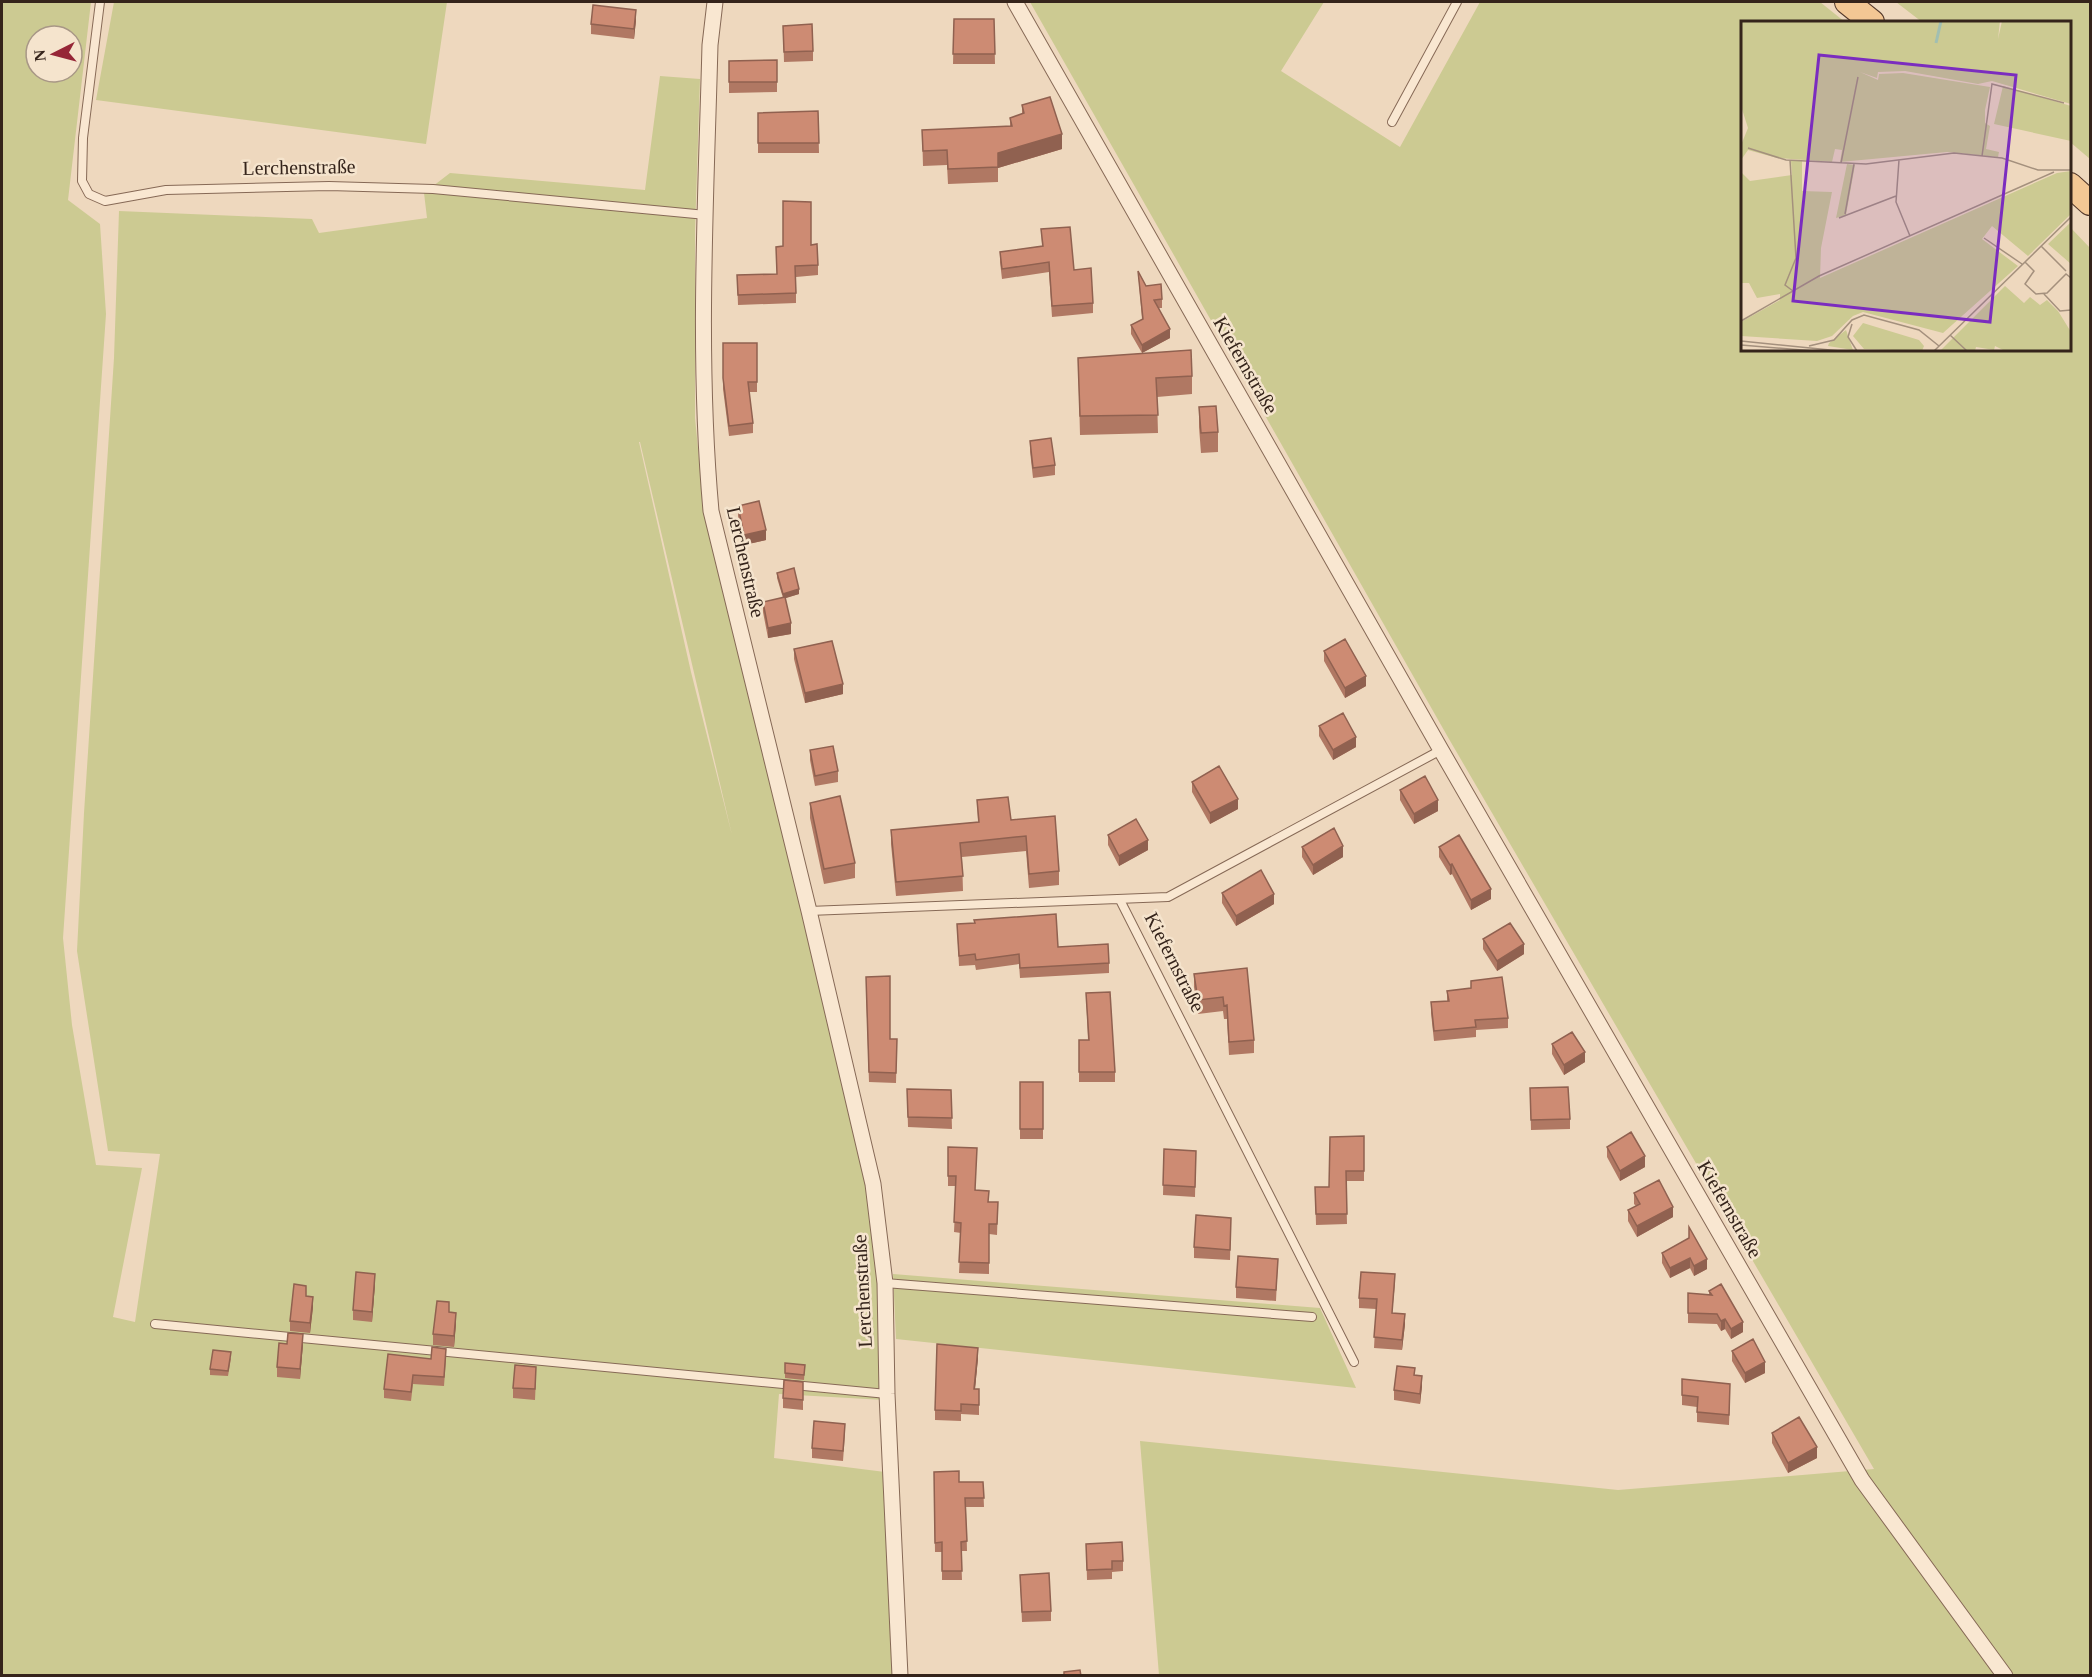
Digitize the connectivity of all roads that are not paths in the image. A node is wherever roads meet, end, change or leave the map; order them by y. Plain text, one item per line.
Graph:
1 (100, 2) edge
2 (715, 2) edge
3 (1015, 2) edge
4 (1457, 2) edge
5 (1847, 2) edge
6 (1871, 21) edge
7 (1392, 122) dead end
8 (2071, 186) edge
9 (2091, 203) edge
10 (706, 215) junction
11 (1441, 750) junction
12 (1120, 900) junction
13 (809, 911) junction
14 (885, 1284) junction
15 (1312, 1317) dead end
16 (155, 1324) dead end
17 (1354, 1362) dead end
18 (887, 1394) junction
19 (2004, 1675) edge
20 (900, 1676) edge

1 - 10 lane, Lerchenstraße
2 - 10 street, Lerchenstraße
3 - 11 street, Kiefernstraße
4 - 7 lane
5 - 6 main road
8 - 9 main road
10 - 13 street, Lerchenstraße
11 - 12 lane, Kiefernstraße
11 - 19 street, Kiefernstraße
12 - 13 lane
12 - 17 lane, Kiefernstraße
13 - 14 street, Lerchenstraße
14 - 15 lane
14 - 18 street, Lerchenstraße
16 - 18 lane
18 - 20 street, Lerchenstraße

